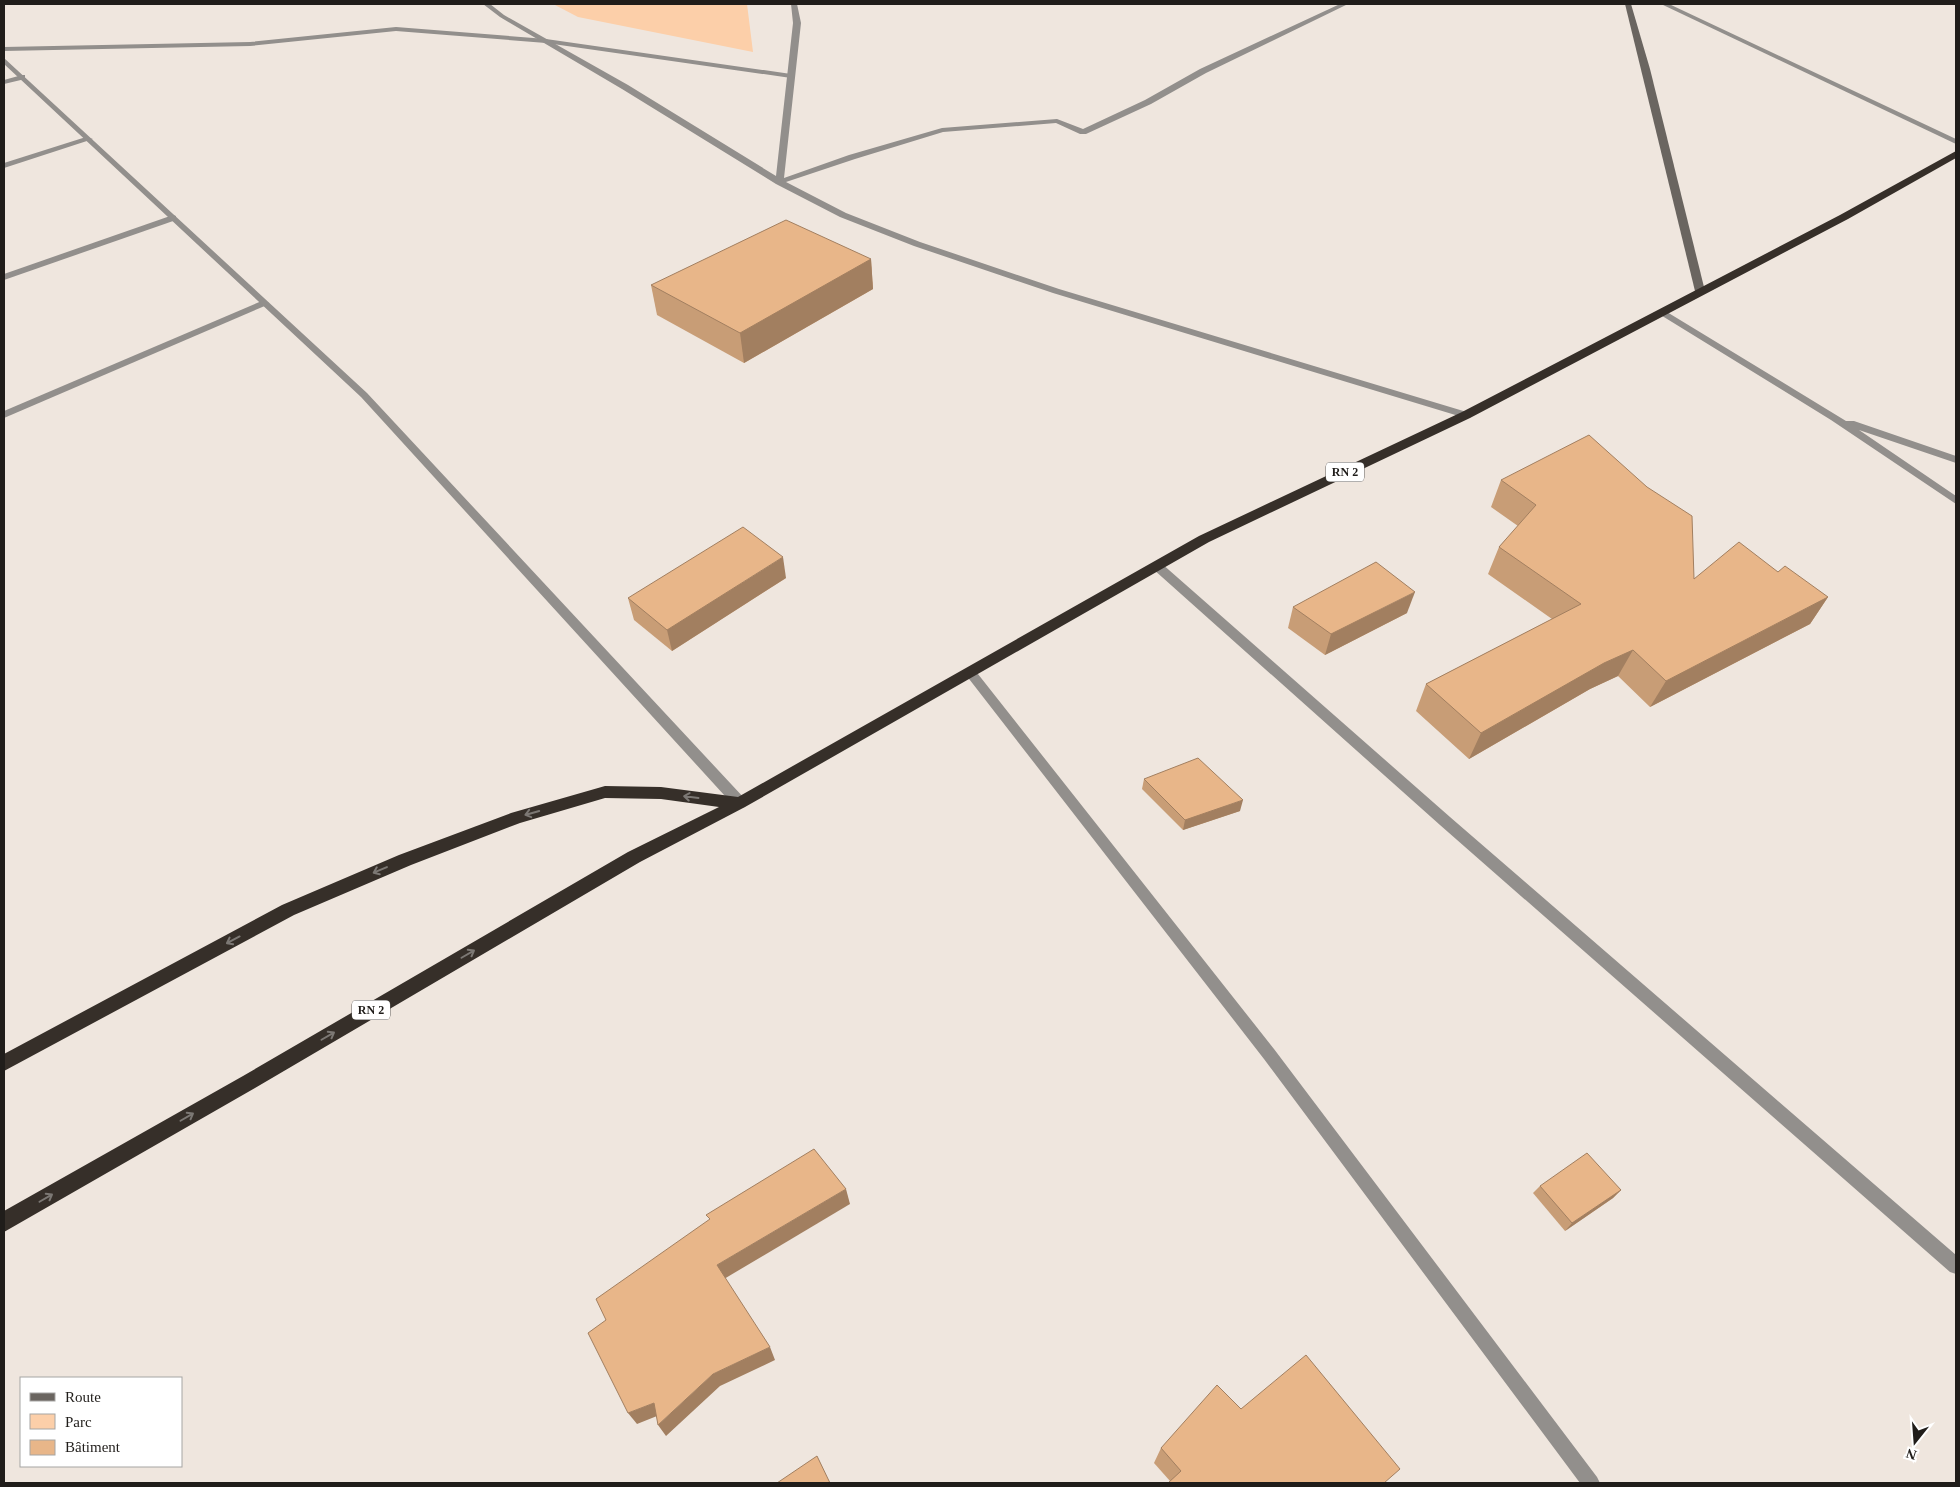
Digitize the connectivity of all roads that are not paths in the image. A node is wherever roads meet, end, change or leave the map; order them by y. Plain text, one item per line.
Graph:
1 (486, 4) edge
2 (794, 4) edge
3 (1345, 4) edge
4 (1628, 4) edge
5 (1664, 4) edge
6 (546, 41) junction
7 (4, 49) edge
8 (4, 60) edge
9 (791, 76) junction
10 (22, 77) junction
11 (4, 82) edge
12 (89, 139) junction
13 (1956, 142) edge
14 (1956, 154) edge
15 (4, 166) edge
16 (779, 182) junction
17 (173, 218) junction
18 (4, 277) edge
19 (1700, 291) junction
20 (264, 303) junction
21 (1662, 312) junction
22 (4, 415) edge
23 (1466, 415) junction
24 (1835, 418) junction
25 (1956, 460) edge
26 (1956, 501) edge
27 (1157, 566) junction
28 (970, 672) junction
29 (740, 803) junction
30 (4, 1063) edge
31 (4, 1222) edge
32 (1956, 1266) edge
33 (1591, 1483) edge

1 - 6 street
2 - 9 street
3 - 16 street
4 - 19 street
5 - 13 street
6 - 7 street
6 - 9 street
6 - 16 street
8 - 10 street
9 - 16 street
10 - 11 street
10 - 12 street
12 - 15 street
12 - 17 street
14 - 19 highway, RN 2
16 - 23 street
17 - 18 street
17 - 20 street
19 - 21 highway, RN 2
20 - 22 street
20 - 29 street
21 - 23 highway, RN 2
21 - 24 street
23 - 27 highway, RN 2
24 - 25 street
24 - 26 street
27 - 28 highway, RN 2
27 - 32 street
28 - 29 highway, RN 2
28 - 33 street
29 -> 30 highway
31 -> 29 highway, RN 2

